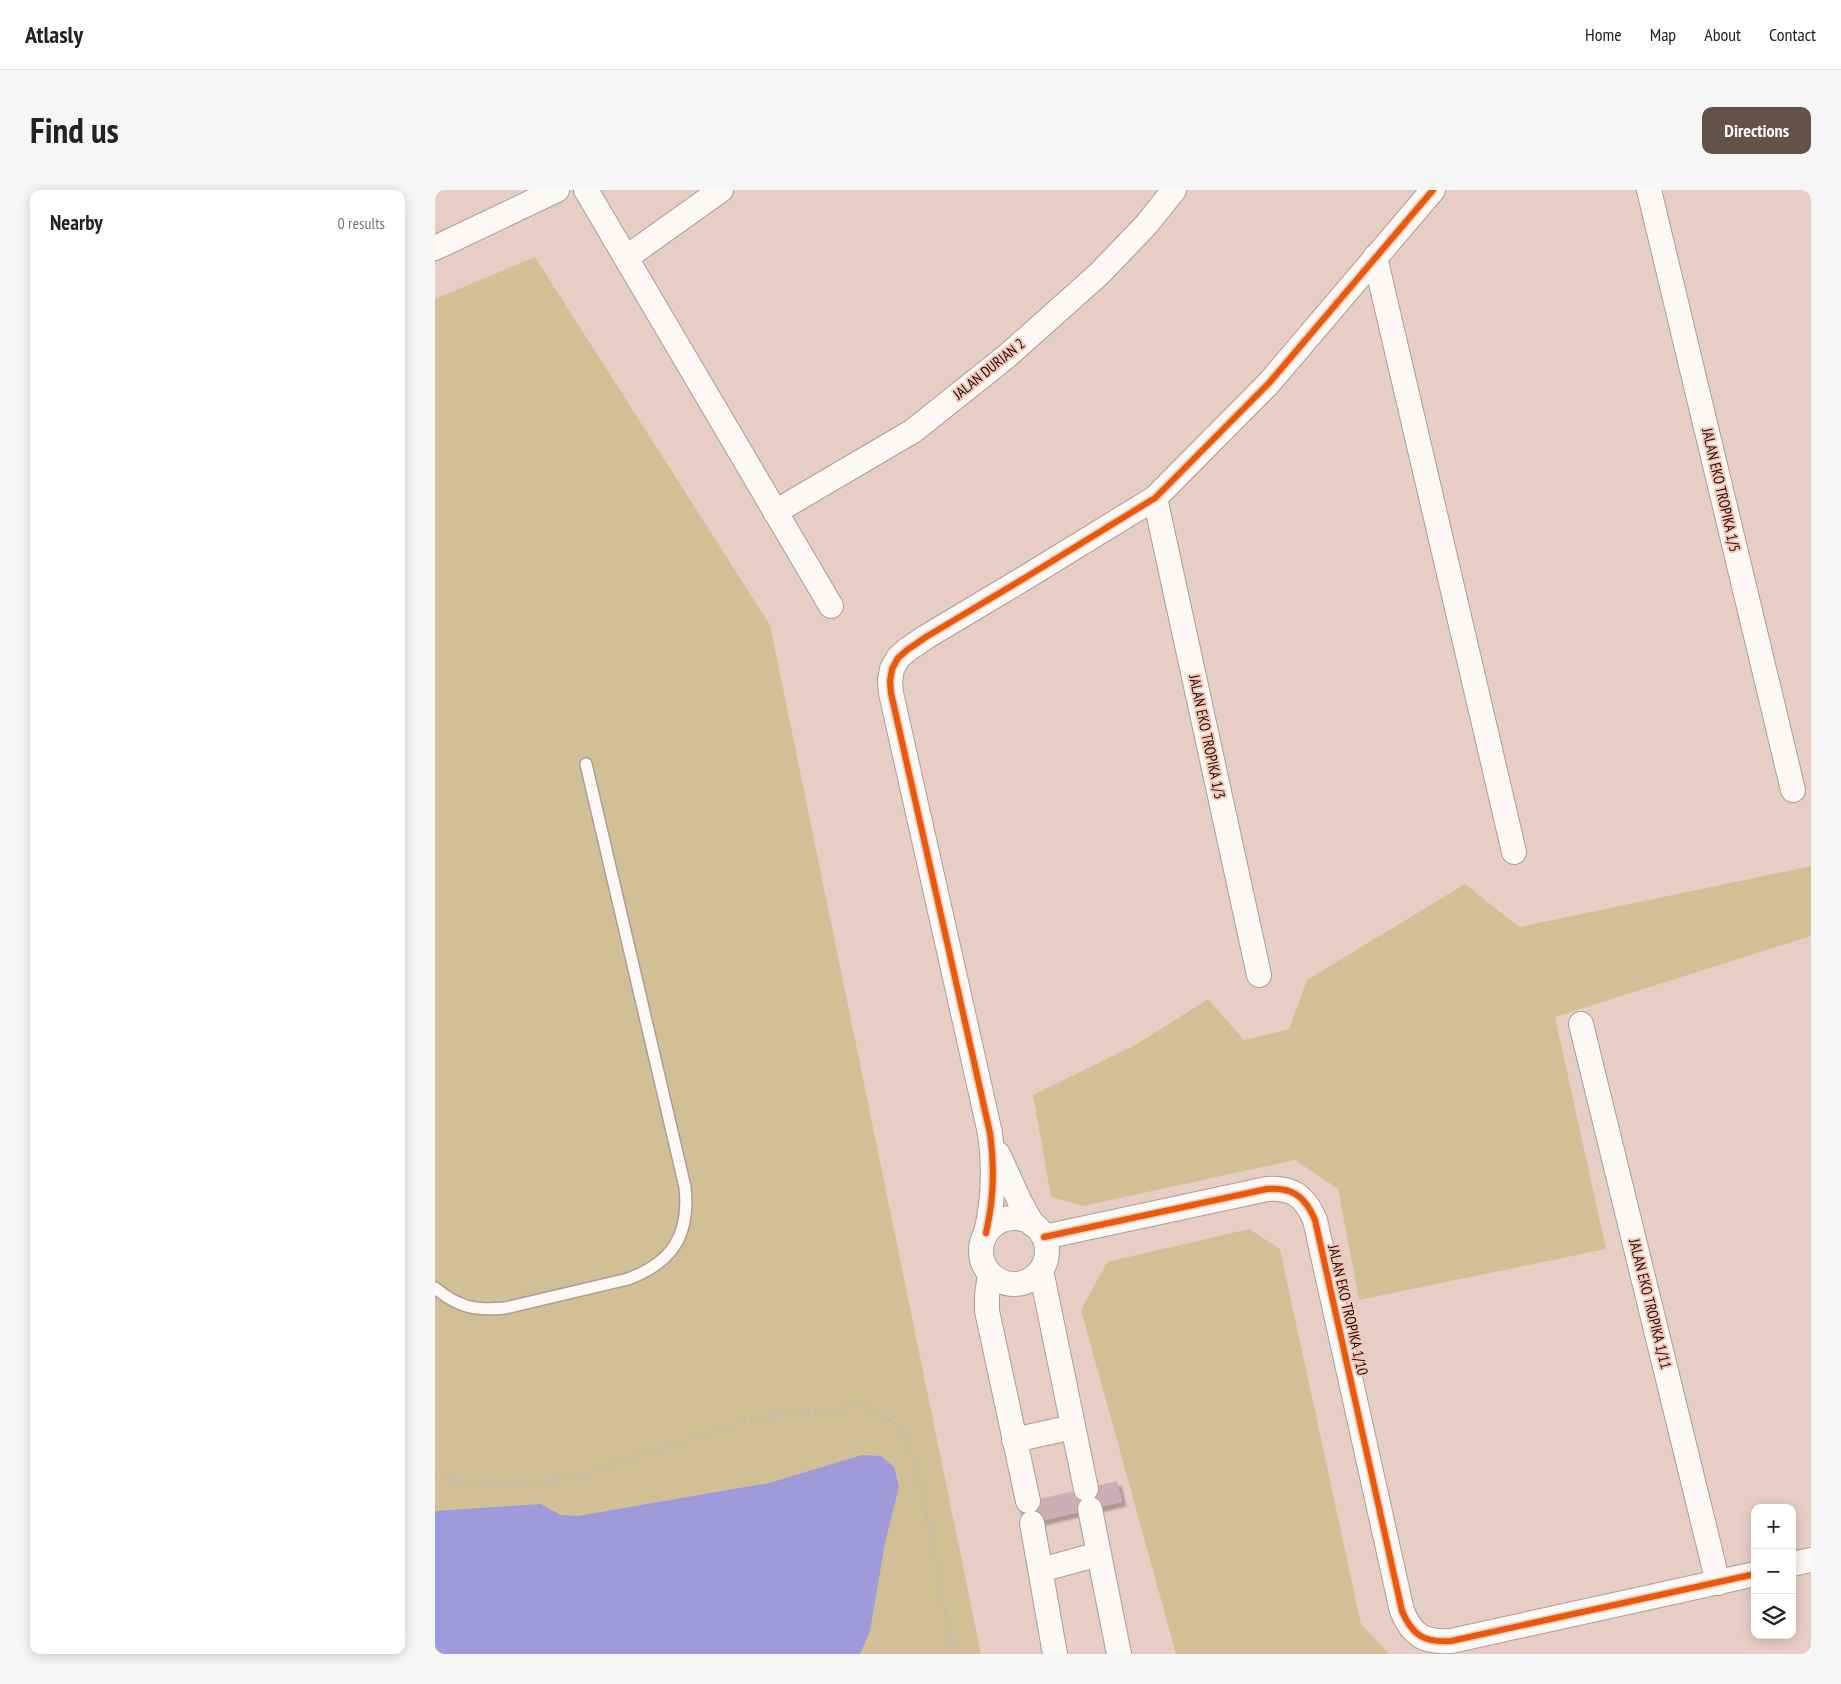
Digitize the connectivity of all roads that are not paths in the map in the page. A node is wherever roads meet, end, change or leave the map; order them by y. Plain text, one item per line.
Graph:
1 (557, 190) edge
2 (586, 190) edge
3 (721, 190) edge
4 (1174, 190) edge
5 (1433, 190) edge
6 (1649, 190) edge
7 (435, 248) edge
8 (627, 257) junction
9 (1375, 257) junction
10 (1155, 498) junction
11 (775, 512) junction
12 (831, 606) dead end
13 (586, 764) dead end
14 (1793, 790) dead end
15 (1514, 852) dead end
16 (1259, 975) dead end
17 (1581, 1024) dead end
18 (990, 1133) junction
19 (1038, 1230) junction
20 (986, 1233) junction
21 (1041, 1270) junction
22 (989, 1274) junction
23 (435, 1288) edge
24 (1073, 1427) junction
25 (1014, 1440) junction
26 (1099, 1554) junction
27 (1811, 1560) edge
28 (1796, 1563) edge
29 (1041, 1570) junction
30 (1751, 1575) edge
31 (1719, 1583) junction
32 (1055, 1654) edge
33 (1119, 1654) edge

1 - 7 street
2 - 8 street
3 - 8 street
4 - 11 street, JALAN DURIAN 2
5 - 9 street
6 - 14 street, JALAN EKO TROPIKA 1/5
8 - 11 street
9 - 10 street
9 - 15 street
10 - 16 street, JALAN EKO TROPIKA 1/3
10 - 18 street
11 - 12 street
13 - 23 lane
17 - 31 street, JALAN EKO TROPIKA 1/11
18 - 19 street
18 - 20 street
19 - 20 street
19 - 21 street
19 - 31 street, JALAN EKO TROPIKA 1/10
20 - 22 street
21 - 22 street
21 - 24 street
22 - 25 street
24 - 25 street
24 - 26 street
25 - 29 street
26 - 29 street
26 - 33 street
27 - 28 street
29 - 32 street
30 - 31 street, JALAN EKO TROPIKA 1/10

